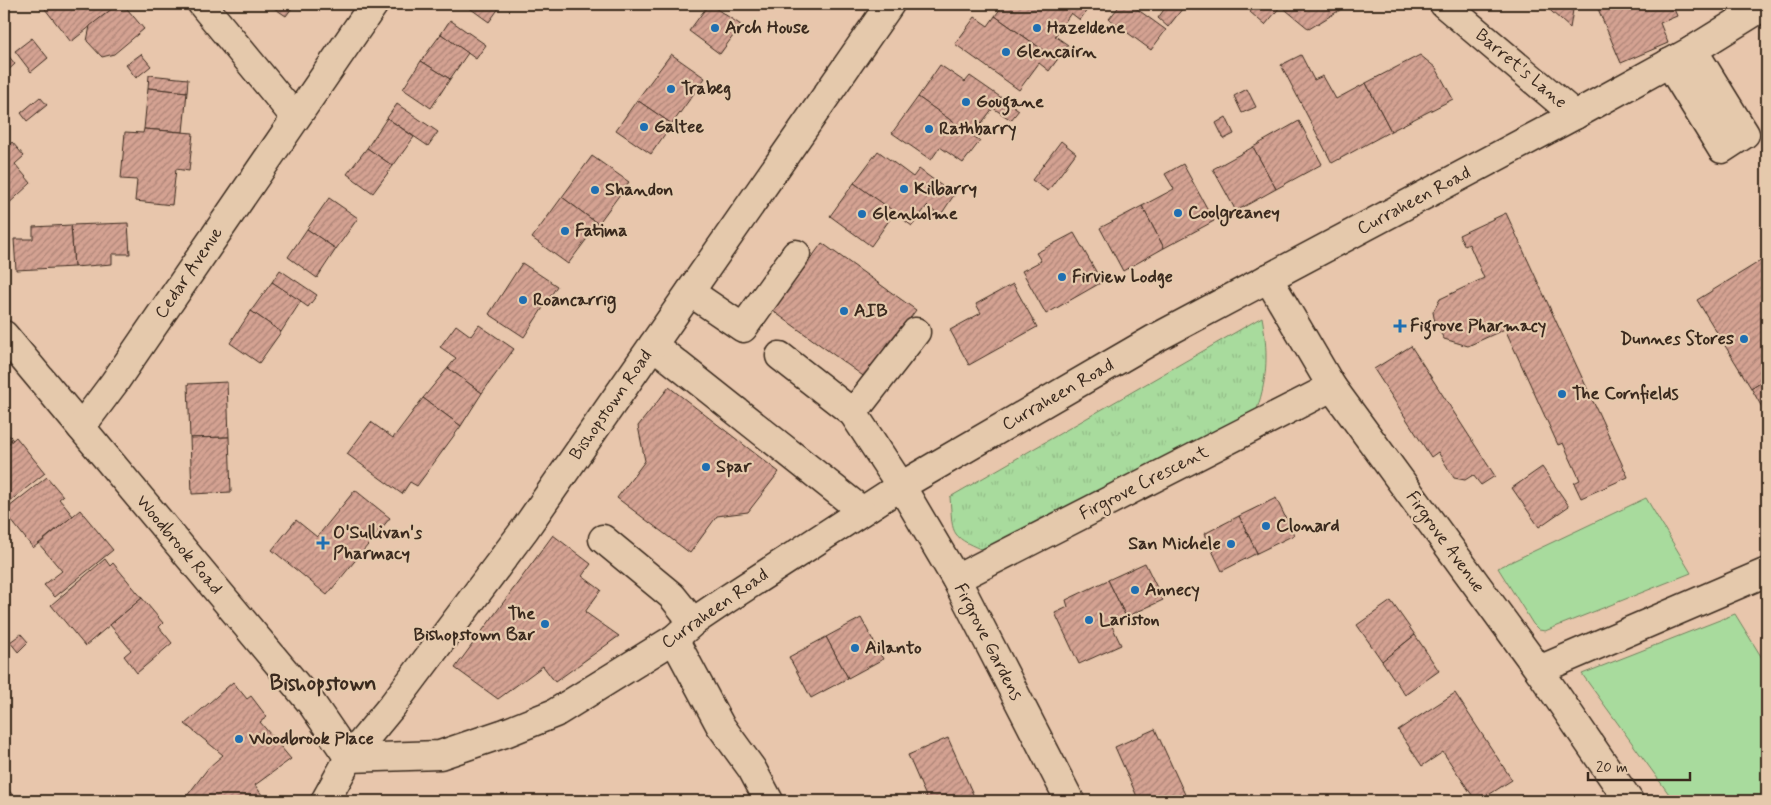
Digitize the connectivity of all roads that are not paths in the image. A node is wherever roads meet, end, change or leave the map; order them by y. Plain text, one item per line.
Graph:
1 (202, 4) edge
2 (374, 4) edge
3 (890, 4) edge
4 (1444, 4) edge
5 (1767, 4) edge
6 (1693, 50) junction
7 (1668, 63) junction
8 (1575, 115) junction
9 (295, 117) junction
10 (796, 254) dead end
11 (1268, 278) junction
12 (690, 292) junction
13 (916, 332) dead end
14 (4, 335) edge
15 (653, 345) junction
16 (780, 356) dead end
17 (1332, 388) junction
18 (853, 413) junction
19 (81, 427) junction
20 (901, 486) junction
21 (861, 510) junction
22 (603, 539) dead end
23 (1767, 572) edge
24 (956, 579) junction
25 (683, 630) junction
26 (1539, 670) junction
27 (349, 758) junction
28 (325, 801) edge
29 (769, 801) edge
30 (1070, 801) edge
31 (1629, 801) edge

1 - 9 street
2 - 9 street, Cedar Avenue
3 - 12 street, Bishopstown Road
4 - 8 street, Barret's Lane
5 - 6 street, Curraheen Road
6 - 7 street, Curraheen Road
6 - 7 street
7 - 8 street, Curraheen Road
8 - 11 street, Curraheen Road
9 - 19 street, Cedar Avenue
10 - 12 street
11 - 17 street, Firgrove Avenue
11 - 20 street, Curraheen Road
12 - 15 street, Bishopstown Road
13 - 18 street
14 - 19 street, Woodbrook Road
15 - 21 street
15 - 27 street, Bishopstown Road
16 - 18 street, Firgrove Gardens
17 - 24 street, Firgrove Crescent
17 - 26 street, Firgrove Avenue
18 - 20 street, Firgrove Gardens
19 - 27 street, Woodbrook Road
20 - 21 street, Curraheen Road
20 - 24 street, Firgrove Gardens
21 - 25 street, Curraheen Road
22 - 25 street
23 - 26 street
24 - 30 street, Firgrove Gardens
25 - 27 street, Curraheen Road
25 - 29 street
26 - 31 street, Firgrove Avenue
27 - 28 street, Bishopstown Road

